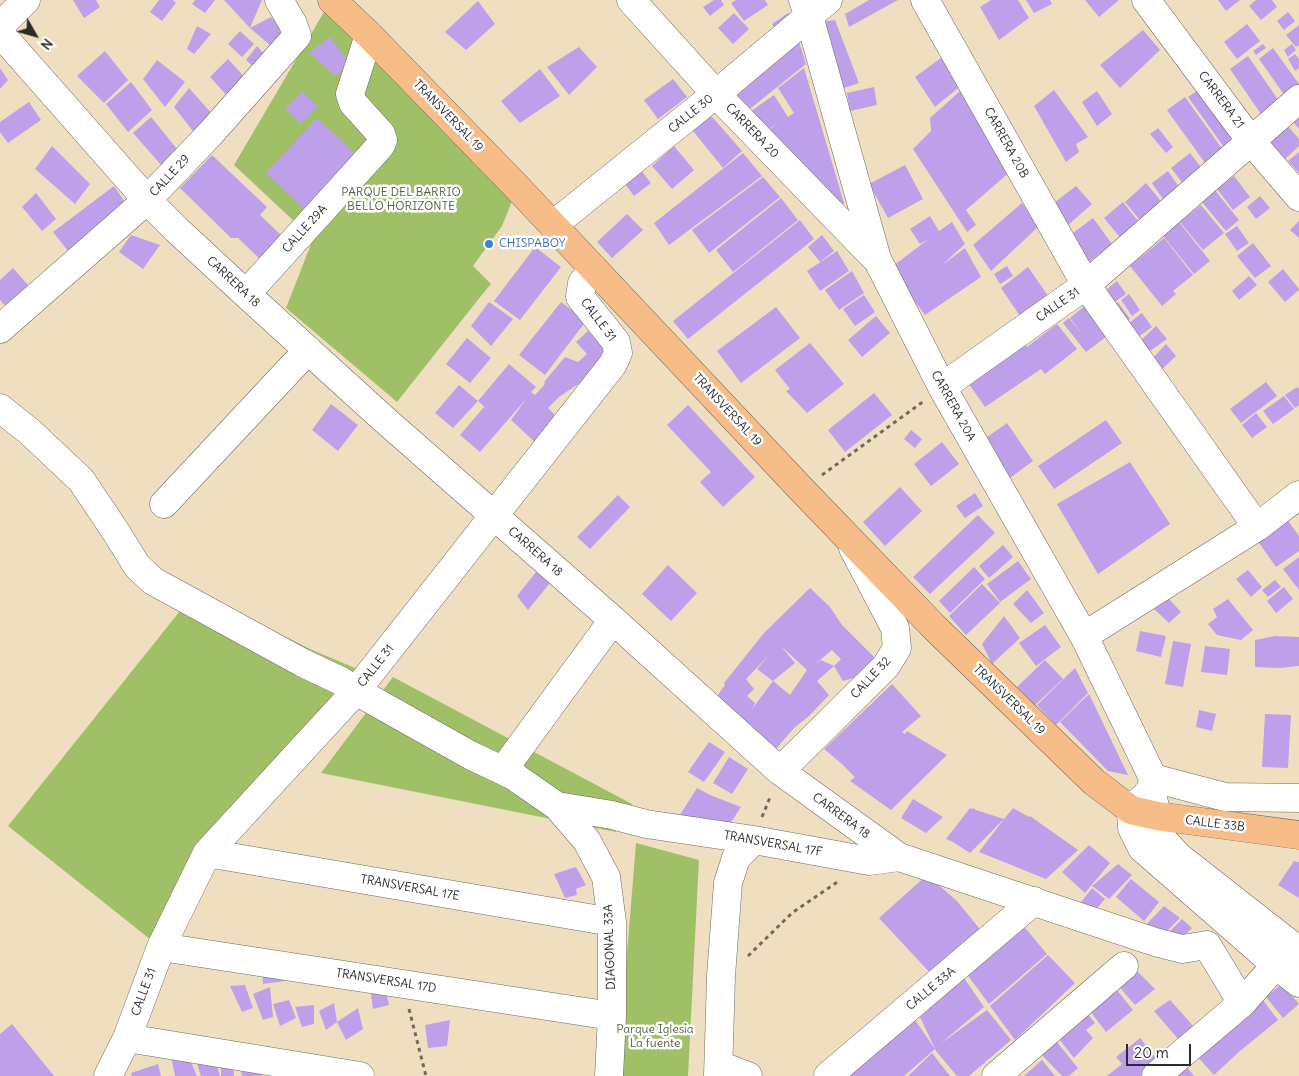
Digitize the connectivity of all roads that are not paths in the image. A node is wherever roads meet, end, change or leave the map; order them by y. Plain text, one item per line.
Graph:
1 (26, 0) edge
2 (279, 0) edge
3 (332, 0) edge
4 (631, 0) edge
5 (925, 0) edge
6 (1146, 0) edge
7 (814, 5) edge
8 (0, 26) edge
9 (0, 33) edge
10 (368, 35) junction
11 (716, 94) junction
12 (1299, 100) edge
13 (1251, 141) junction
14 (1299, 197) edge
15 (147, 200) junction
16 (553, 225) junction
17 (877, 259) junction
18 (593, 268) junction
19 (1086, 285) junction
20 (246, 294) junction
21 (0, 329) edge
22 (308, 350) junction
23 (942, 387) junction
24 (0, 408) edge
25 (1299, 495) edge
26 (164, 504) dead end
27 (494, 516) junction
28 (1257, 527) junction
29 (848, 539) junction
30 (613, 620) junction
31 (1084, 636) junction
32 (356, 691) junction
33 (510, 768) junction
34 (780, 770) junction
35 (1299, 798) edge
36 (1148, 799) junction
37 (557, 806) junction
38 (1299, 835) edge
39 (754, 840) junction
40 (207, 853) junction
41 (899, 857) junction
42 (1034, 902) junction
43 (612, 922) junction
44 (1227, 922) junction
45 (1207, 945) junction
46 (161, 947) junction
47 (1299, 951) edge
48 (1276, 965) junction
49 (1124, 966) dead end
50 (1299, 983) edge
51 (1242, 1004) junction
52 (612, 1016) junction
53 (127, 1038) junction
54 (719, 1071) edge
55 (108, 1076) edge
56 (360, 1076) edge
57 (609, 1076) edge
58 (748, 1076) edge
59 (828, 1076) edge
60 (996, 1076) edge
61 (1156, 1076) edge

1 - 8 street
2 - 15 street, CALLE 29
3 - 10 main road, TRANSVERSAL 19
4 - 11 street, CARRERA 20
5 - 19 street, CARRERA 20B
6 - 13 street, CARRERA 21
7 - 11 street, CALLE 30
7 - 17 street, CARRERA 20A
9 - 15 street, CARRERA 18
10 - 16 main road, TRANSVERSAL 19
10 - 20 street, CALLE 29A
11 - 16 street, CALLE 30
11 - 17 street, CARRERA 20
12 - 13 street, CALLE 31
13 - 14 street, CARRERA 21
13 - 19 street, CALLE 31
15 - 20 street, CARRERA 18
15 - 21 street, CALLE 29
16 - 18 main road, TRANSVERSAL 19
17 - 23 street, CARRERA 20A
18 - 27 street, CALLE 31
18 - 29 main road, TRANSVERSAL 19
19 - 23 street, CALLE 31
19 - 28 street
20 - 22 street, CARRERA 18
22 - 26 street
22 - 27 street, CARRERA 18
23 - 31 street, CARRERA 20A
24 - 32 street
25 - 28 street
27 - 30 street, CARRERA 18
27 - 32 street, CALLE 31
28 - 31 street
29 - 34 street, CALLE 32
29 - 36 main road, TRANSVERSAL 19
30 - 33 street
30 - 34 street, CARRERA 18
31 - 36 street, CARRERA 20A
32 - 33 street
32 - 40 street, CALLE 31
33 - 37 street
34 - 41 street, CARRERA 18
35 - 36 street
36 - 38 main road, CALLE 33B
36 - 44 street
36 - 47 street
37 - 39 street, TRANSVERSAL 17F
37 - 43 street, DIAGONAL 33A
39 - 41 street, TRANSVERSAL 17F
39 - 54 street
40 - 43 street, TRANSVERSAL 17E
40 - 46 street, CALLE 31
41 - 42 street, CARRERA 18
42 - 45 street, CARRERA 18
42 - 59 street, CALLE 33A
43 - 52 street, DIAGONAL 33A
44 - 45 street
44 - 48 street
45 - 51 street
46 - 52 street, TRANSVERSAL 17D
46 - 53 street, CALLE 31
48 - 50 street
48 - 51 street
49 - 60 street
51 - 61 street
52 - 57 street, DIAGONAL 33A
53 - 55 street, CALLE 31
53 - 56 street
54 - 58 street

